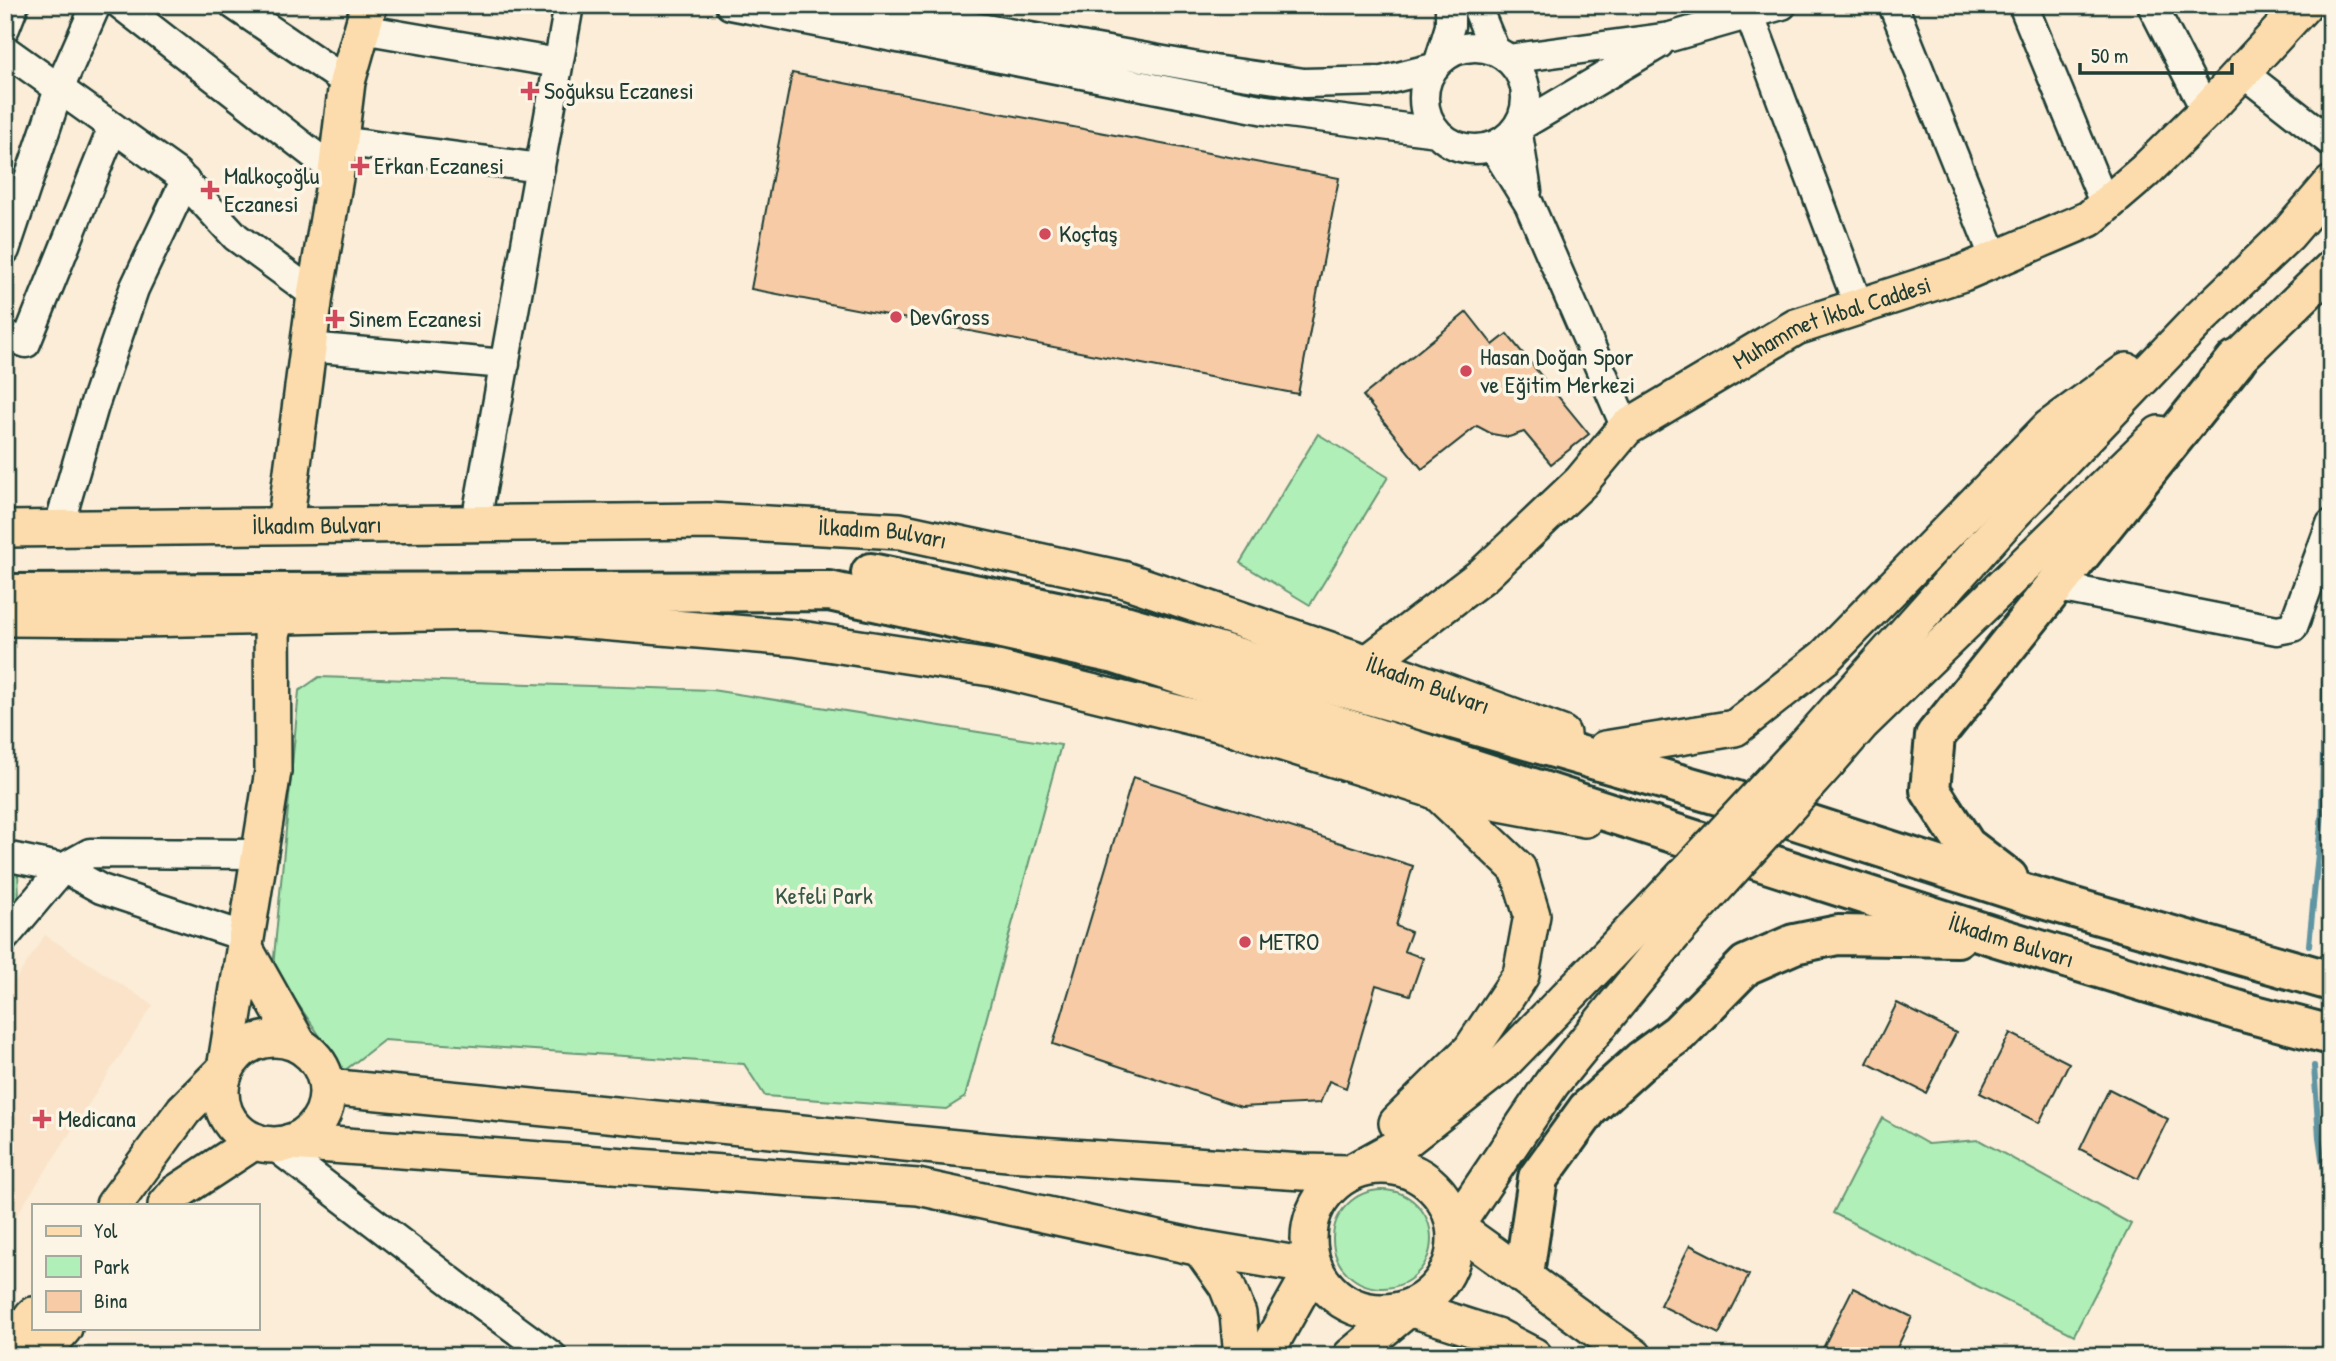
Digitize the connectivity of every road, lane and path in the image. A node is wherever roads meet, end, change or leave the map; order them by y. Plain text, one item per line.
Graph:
1 (14, 5) edge
2 (96, 5) edge
3 (121, 5) edge
4 (234, 5) edge
5 (569, 5) edge
6 (730, 5) edge
7 (851, 5) edge
8 (1450, 5) edge
9 (1476, 5) edge
10 (1782, 5) edge
11 (1893, 5) edge
12 (2022, 5) edge
13 (2152, 5) edge
14 (2295, 9) edge
15 (1748, 10) edge
16 (365, 17) edge
17 (5, 28) edge
18 (1670, 37) junction
19 (5, 50) edge
20 (1502, 55) junction
21 (558, 63) junction
22 (1436, 65) junction
23 (2243, 73) junction
24 (347, 82) junction
25 (59, 89) junction
26 (2206, 111) junction
27 (113, 127) junction
28 (1517, 128) junction
29 (1437, 132) junction
30 (2331, 142) edge
31 (1493, 146) junction
32 (338, 156) junction
33 (540, 168) junction
34 (185, 181) junction
35 (2331, 184) edge
36 (1529, 204) junction
37 (2105, 205) junction
38 (5, 250) edge
39 (1995, 259) junction
40 (2331, 269) edge
41 (315, 295) junction
42 (1859, 307) junction
43 (2198, 320) junction
44 (5, 335) edge
45 (308, 347) junction
46 (2236, 360) junction
47 (505, 364) junction
48 (1626, 428) junction
49 (477, 522) junction
50 (2331, 524) edge
51 (285, 525) junction
52 (58, 528) junction
53 (5, 529) edge
54 (5, 571) edge
55 (2053, 586) junction
56 (5, 594) edge
57 (272, 615) junction
58 (5, 618) edge
59 (1120, 640) junction
60 (1368, 663) junction
61 (1605, 749) junction
62 (1816, 754) junction
63 (1436, 791) junction
64 (1718, 795) junction
65 (1693, 840) junction
66 (260, 854) junction
67 (5, 856) edge
68 (63, 867) junction
69 (2029, 895) junction
70 (1662, 923) junction
71 (5, 937) edge
72 (1997, 937) junction
73 (245, 943) junction
74 (2331, 981) edge
75 (2331, 1035) edge
76 (299, 1045) junction
77 (226, 1069) junction
78 (327, 1087) junction
79 (273, 1143) junction
80 (1350, 1172) junction
81 (115, 1204) edge
82 (167, 1204) edge
83 (1455, 1227) junction
84 (1200, 1248) junction
85 (1314, 1268) junction
86 (1524, 1274) junction
87 (1409, 1308) junction
88 (32, 1316) edge
89 (62, 1330) edge
90 (5, 1353) edge
91 (40, 1356) edge
92 (552, 1356) edge
93 (1242, 1356) edge
94 (1264, 1356) edge
95 (1352, 1356) edge
96 (1534, 1356) edge
97 (1634, 1356) edge

1 - 17 street
2 - 25 street
3 - 32 street
4 - 24 street
5 - 21 street
6 - 29 street
7 - 22 street
8 - 22 street
9 - 20 street
10 - 15 street
11 - 39 street
12 - 37 street
13 - 26 street
14 - 23 main road, Muhammet İkbal Caddesi
15 - 18 street
15 - 42 street
16 - 21 street
16 - 24 main road
18 - 20 street
18 - 28 street
19 - 25 street
20 - 22 street
20 - 28 street
21 - 33 street
22 - 29 street
23 - 26 main road, Muhammet İkbal Caddesi
23 - 30 street
24 - 32 main road
25 - 27 street
25 - 38 street
26 - 37 main road, Muhammet İkbal Caddesi
27 - 34 street
27 - 44 street
28 - 31 street
28 - 36 street
29 - 31 street
31 - 36 street
32 - 33 street
32 - 41 main road
33 - 47 street
34 - 41 street
34 - 52 street
35 - 43 main road
36 - 48 street
37 - 39 main road, Muhammet İkbal Caddesi
39 - 42 main road, Muhammet İkbal Caddesi
40 - 46 main road
41 - 45 main road
42 - 48 main road, Muhammet İkbal Caddesi
43 - 61 main road
43 - 62 main road
45 - 47 street
45 - 51 main road
46 - 55 highway
46 - 62 main road
47 - 49 street
48 - 60 main road, Muhammet İkbal Caddesi
49 - 51 main road, İlkadım Bulvarı
49 - 60 main road, İlkadım Bulvarı
50 - 55 street
51 - 52 main road, İlkadım Bulvarı
52 - 53 main road, İlkadım Bulvarı
54 - 59 highway, İlkadım Bulvarı
55 - 69 highway
56 - 59 highway, İlkadım Bulvarı
57 - 58 main road, İlkadım Bulvarı
57 - 63 main road, İlkadım Bulvarı
57 - 66 main road
59 - 64 highway, İlkadım Bulvarı
59 - 65 highway, İlkadım Bulvarı
60 - 61 main road, İlkadım Bulvarı
61 - 64 main road, İlkadım Bulvarı
62 - 70 main road, bridge
63 - 65 main road, İlkadım Bulvarı
63 - 80 main road
64 - 69 highway, İlkadım Bulvarı
65 - 72 highway, İlkadım Bulvarı
66 - 68 street
66 - 73 main road
67 - 68 street
68 - 71 street
68 - 73 street
69 - 74 highway, İlkadım Bulvarı
70 - 80 main road
70 - 83 main road
72 - 75 highway, İlkadım Bulvarı
72 - 86 highway
73 - 76 main road
73 - 77 main road
76 - 77 main road
76 - 78 main road
77 - 79 main road
77 - 81 main road
78 - 79 main road
78 - 80 main road
79 - 82 main road
79 - 84 main road
79 - 92 street
80 - 83 main road
80 - 85 main road
83 - 86 main road
83 - 87 main road
84 - 85 main road
84 - 93 main road
85 - 87 main road
85 - 94 main road
86 - 97 main road
87 - 95 main road
87 - 96 main road
88 - 90 main road
89 - 91 main road

